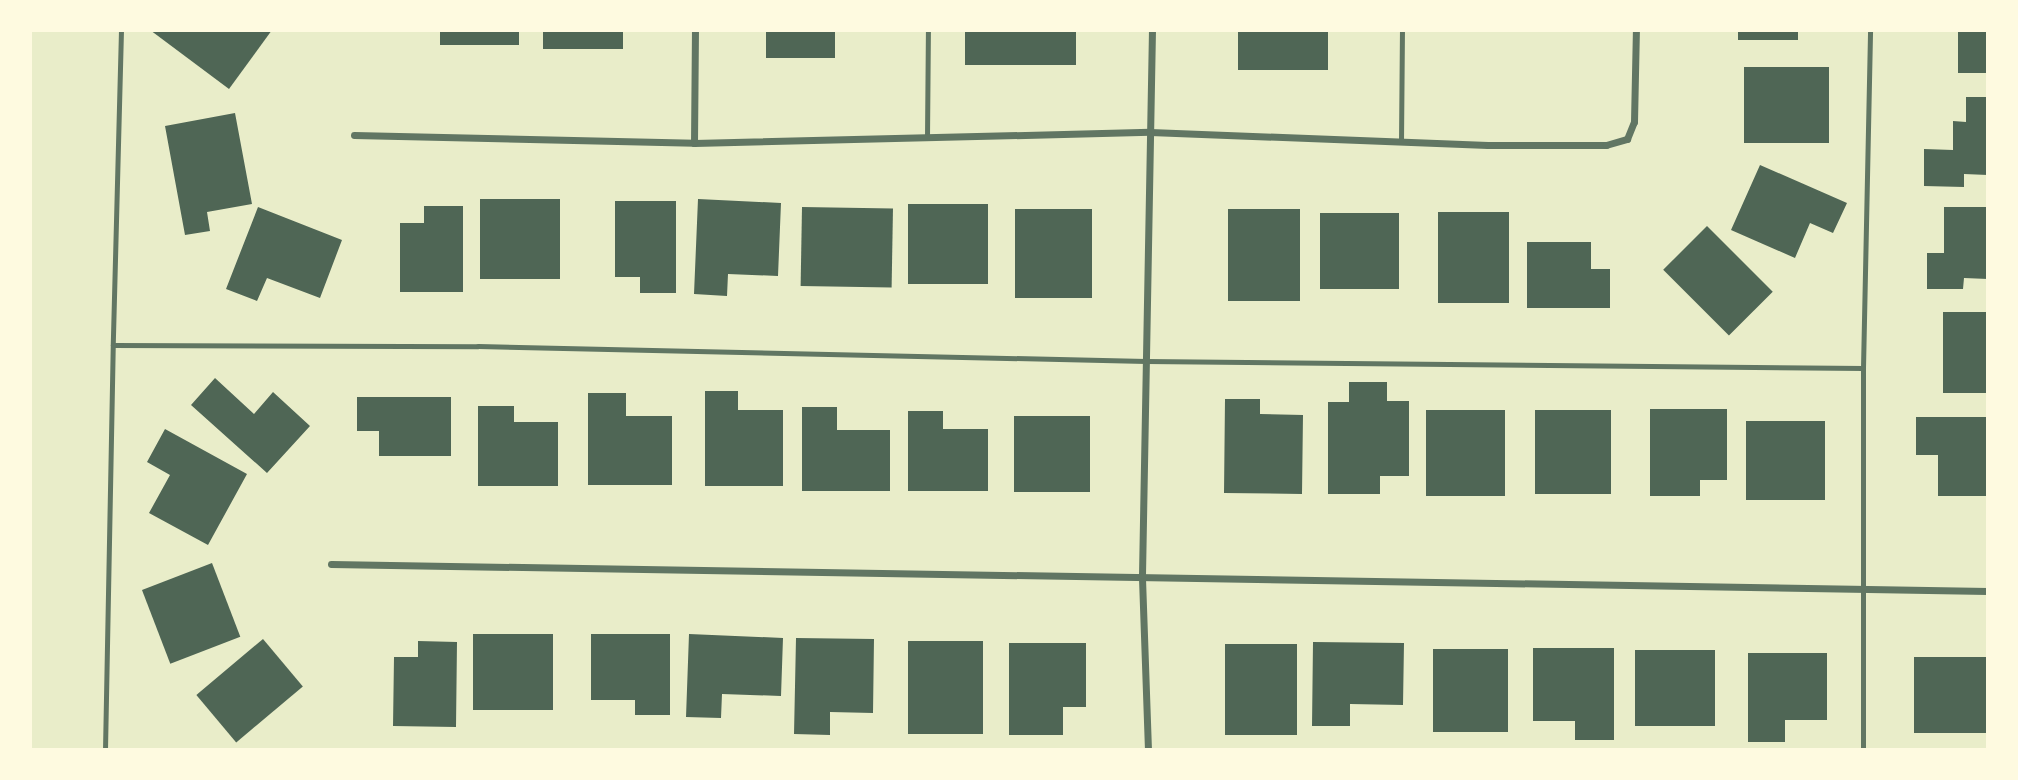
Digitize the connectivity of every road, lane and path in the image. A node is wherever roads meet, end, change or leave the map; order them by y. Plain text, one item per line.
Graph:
1 (121, 30) edge
2 (695, 30) edge
3 (929, 30) edge
4 (1152, 30) edge
5 (1402, 30) edge
6 (1636, 30) edge
7 (1870, 30) edge
8 (1150, 132) junction
9 (354, 135) dead end
10 (927, 137) junction
11 (1401, 142) junction
12 (694, 143) junction
13 (113, 345) junction
14 (1146, 361) junction
15 (1863, 368) junction
16 (331, 564) dead end
17 (1142, 575) junction
18 (1862, 589) junction
19 (1988, 591) edge
20 (105, 750) edge
21 (1148, 750) edge
22 (1863, 750) edge

1 - 13 lane
2 - 12 street
3 - 10 lane
4 - 8 street
5 - 11 lane
6 - 11 street
7 - 15 lane
8 - 10 street
8 - 11 street
8 - 14 street
9 - 12 street
10 - 12 street
13 - 14 lane
13 - 20 lane
14 - 15 lane
14 - 17 street
15 - 18 lane
16 - 17 street
17 - 18 street
17 - 21 street
18 - 19 street
18 - 22 lane

